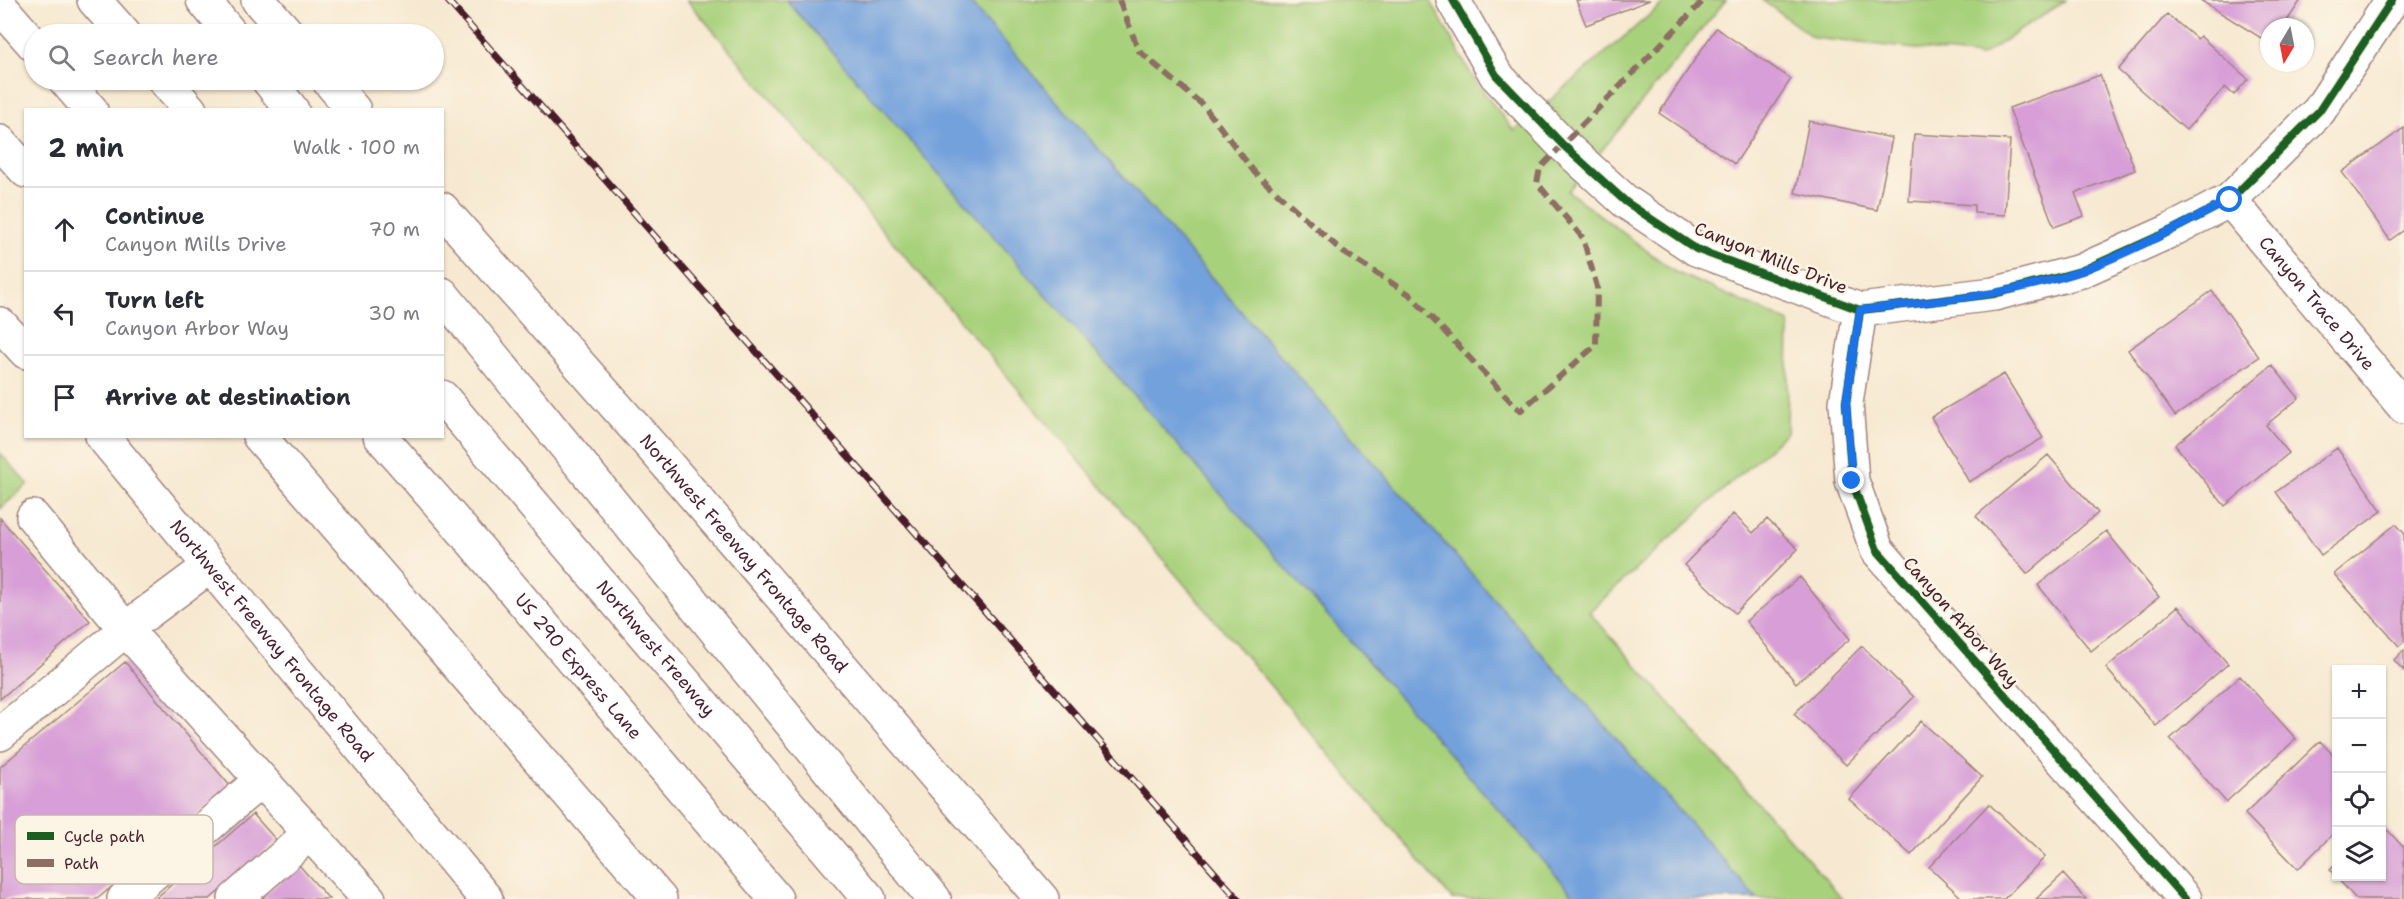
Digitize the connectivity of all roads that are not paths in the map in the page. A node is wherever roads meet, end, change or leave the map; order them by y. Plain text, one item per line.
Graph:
1 (94, 0) edge
2 (203, 0) edge
3 (258, 0) edge
4 (1453, 0) edge
5 (2392, 0) edge
6 (0, 6) edge
7 (115, 24) edge
8 (223, 24) edge
9 (279, 24) edge
10 (24, 34) edge
11 (74, 90) edge
12 (173, 90) edge
13 (276, 90) edge
14 (337, 90) edge
15 (89, 108) edge
16 (188, 108) edge
17 (290, 108) edge
18 (352, 108) edge
19 (0, 142) edge
20 (24, 169) edge
21 (2230, 200) junction
22 (444, 211) edge
23 (444, 296) edge
24 (1860, 310) junction
25 (0, 324) edge
26 (24, 350) edge
27 (444, 399) edge
28 (2404, 407) edge
29 (104, 438) edge
30 (261, 438) edge
31 (382, 438) edge
32 (33, 517) dead end
33 (210, 566) junction
34 (126, 630) junction
35 (0, 734) edge
36 (261, 780) junction
37 (213, 822) edge
38 (310, 833) junction
39 (141, 884) edge
40 (124, 899) edge
41 (235, 899) edge
42 (369, 899) edge
43 (486, 899) edge
44 (660, 899) edge
45 (776, 899) edge
46 (869, 899) edge
47 (934, 899) edge
48 (1042, 899) edge
49 (2186, 899) edge

1 - 7 main road
2 - 8 main road
3 - 9 main road
4 - 24 main road, Canyon Mills Drive
5 - 21 main road, Canyon Mills Drive
6 - 10 main road
11 - 15 main road
12 - 16 main road
13 - 17 main road
14 - 18 main road
19 - 20 main road
21 - 24 main road, Canyon Mills Drive
21 - 28 main road, Canyon Trace Drive
22 - 48 main road, Northwest Freeway Frontage Road
23 - 47 main road
24 - 49 main road, Canyon Arbor Way
25 - 26 main road
27 - 46 main road, Northwest Freeway
29 - 33 main road, Northwest Freeway Frontage Road
30 - 44 main road
31 - 45 main road, US 290 Express Lane
32 - 34 main road
33 - 34 main road
33 - 43 main road, Northwest Freeway Frontage Road
34 - 35 main road
34 - 36 main road
36 - 37 main road
36 - 38 main road
38 - 41 main road
38 - 42 main road
39 - 40 main road

